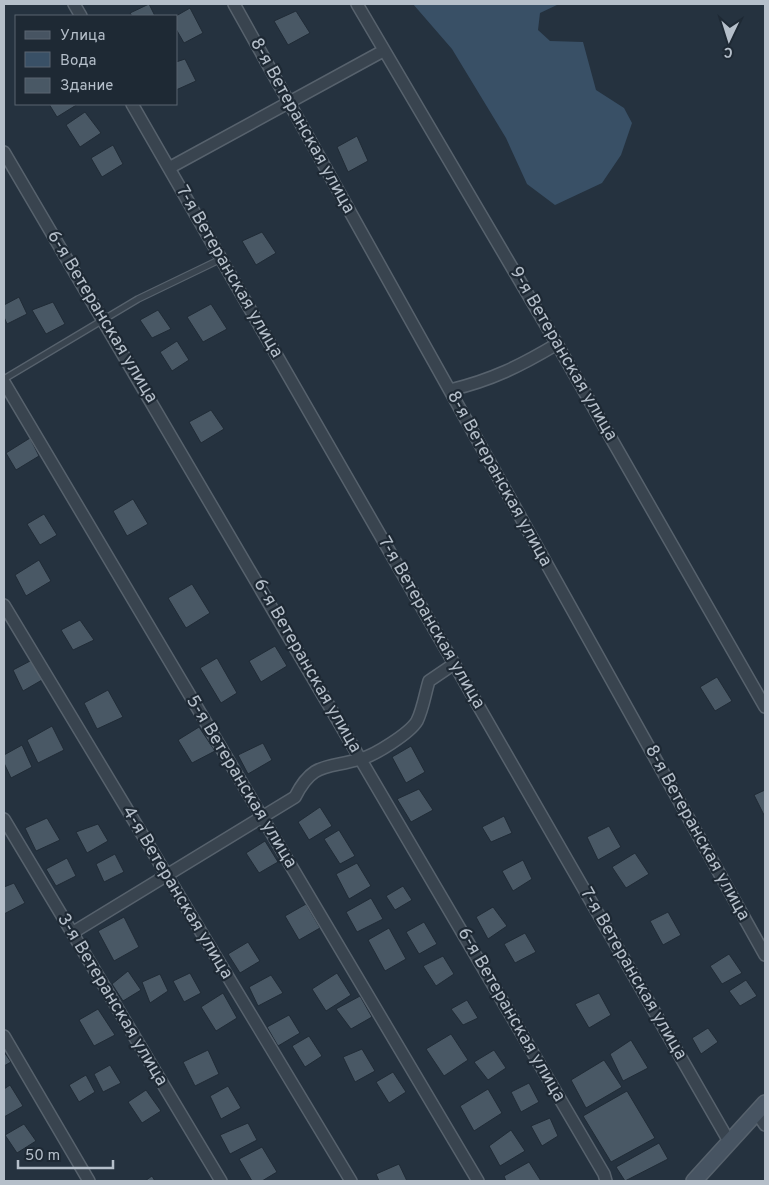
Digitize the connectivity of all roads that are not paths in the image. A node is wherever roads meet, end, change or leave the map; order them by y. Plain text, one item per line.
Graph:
1 (74, 4) edge
2 (234, 4) edge
3 (357, 4) edge
4 (80, 15) edge
5 (383, 51) junction
6 (289, 102) junction
7 (133, 105) edge
8 (4, 152) edge
9 (168, 168) junction
10 (221, 259) junction
11 (105, 321) junction
12 (557, 344) junction
13 (4, 381) edge
14 (450, 390) junction
15 (4, 605) edge
16 (454, 664) junction
17 (765, 707) edge
18 (361, 759) junction
19 (261, 816) junction
20 (4, 819) edge
21 (166, 874) junction
22 (72, 933) junction
23 (765, 955) edge
24 (4, 1036) edge
25 (763, 1114) edge
26 (730, 1143) junction
27 (90, 1181) edge
28 (221, 1181) edge
29 (351, 1181) edge
30 (478, 1181) edge
31 (606, 1181) edge
32 (694, 1181) edge

1 - 4 street
2 - 6 street, 8-я Ветеранская улица
3 - 5 street, 9-я Ветеранская улица
5 - 6 street
5 - 12 street, 9-я Ветеранская улица
6 - 9 street
6 - 14 street, 8-я Ветеранская улица
7 - 9 street, 7-я Ветеранская улица
8 - 11 street, 6-я Ветеранская улица
9 - 10 street, 7-я Ветеранская улица
10 - 11 lane
10 - 16 street, 7-я Ветеранская улица
11 - 13 lane
11 - 18 street, 6-я Ветеранская улица
12 - 14 street
12 - 17 street, 9-я Ветеранская улица
13 - 19 street, 5-я Ветеранская улица
14 - 23 street, 8-я Ветеранская улица
15 - 21 street, 4-я Ветеранская улица
16 - 18 street
16 - 26 street, 7-я Ветеранская улица
18 - 19 street
18 - 31 street, 6-я Ветеранская улица
19 - 21 street
19 - 30 street, 5-я Ветеранская улица
20 - 22 street, 3-я Ветеранская улица
21 - 22 street
21 - 29 street, 4-я Ветеранская улица
22 - 28 street, 3-я Ветеранская улица
24 - 27 street
25 - 26 main road
26 - 32 main road

